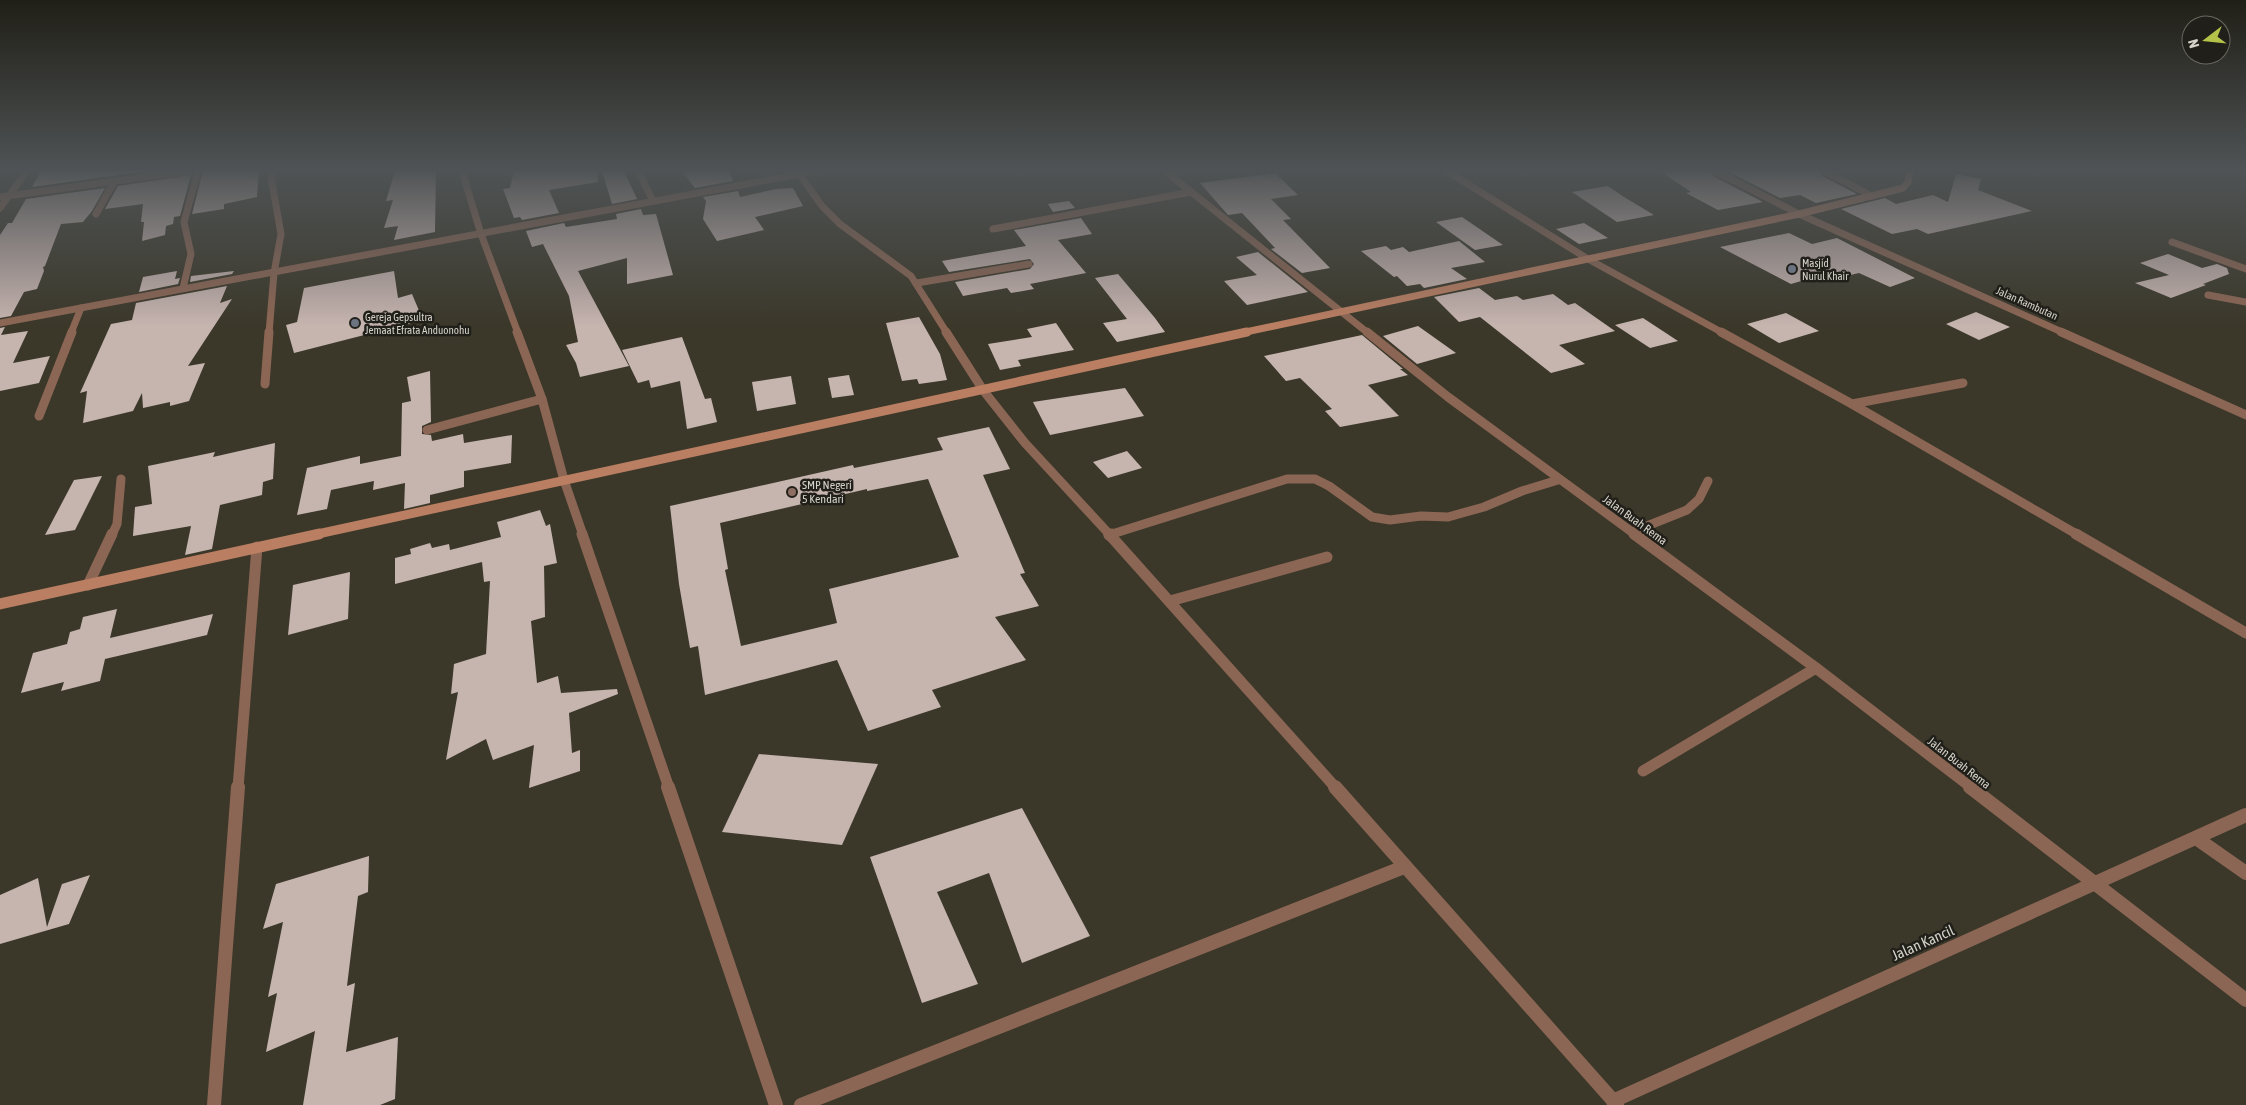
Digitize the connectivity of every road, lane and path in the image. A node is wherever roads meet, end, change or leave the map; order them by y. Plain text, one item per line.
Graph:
1 (184, 223) edge
2 (279, 223) edge
3 (478, 223) edge
4 (541, 223) edge
5 (839, 223) edge
6 (1027, 223) edge
7 (1229, 223) edge
8 (1532, 223) edge
9 (1758, 223) edge
10 (1817, 223) edge
11 (993, 229) dead end
12 (481, 234) junction
13 (2172, 242) dead end
14 (1588, 259) junction
15 (1029, 264) dead end
16 (2246, 269) edge
17 (274, 273) junction
18 (918, 283) junction
19 (183, 288) junction
20 (2208, 295) dead end
21 (2246, 302) edge
22 (80, 308) junction
23 (1342, 312) junction
24 (0, 324) edge
25 (1963, 383) dead end
26 (265, 384) dead end
27 (983, 390) junction
28 (542, 399) junction
29 (1852, 404) junction
30 (2246, 415) edge
31 (40, 416) dead end
32 (427, 430) dead end
33 (121, 479) dead end
34 (564, 480) junction
35 (1558, 480) junction
36 (1708, 481) dead end
37 (1632, 532) junction
38 (1109, 535) junction
39 (257, 547) junction
40 (1327, 557) dead end
41 (88, 585) junction
42 (1170, 601) junction
43 (0, 604) edge
44 (2246, 633) edge
45 (1816, 668) junction
46 (1643, 771) dead end
47 (2246, 816) edge
48 (2196, 838) junction
49 (1404, 867) junction
50 (2246, 873) edge
51 (2093, 884) junction
52 (2246, 1000) edge
53 (1615, 1103) edge
54 (214, 1105) edge
55 (776, 1105) edge
56 (801, 1105) edge

1 - 19 street
2 - 17 street
3 - 12 street
4 - 12 street
5 - 18 street
6 - 11 street
7 - 23 street, Jalan Buah Rema
8 - 14 street
9 - 14 street
10 - 30 street, Jalan Rambutan
12 - 17 street
12 - 28 street
13 - 16 street
14 - 23 street
14 - 29 street
15 - 18 street
17 - 19 street
17 - 26 street
18 - 27 street
19 - 22 street
20 - 21 street
22 - 24 street
22 - 31 street
23 - 27 street
23 - 35 street, Jalan Buah Rema
25 - 29 street
27 - 34 street
27 - 38 street
28 - 32 street
28 - 34 street
29 - 44 street
33 - 41 street
34 - 39 street
34 - 55 street
35 - 37 street, Jalan Buah Rema
35 - 38 street
36 - 37 street
37 - 45 street, Jalan Buah Rema
38 - 42 street
39 - 41 street
39 - 54 street
40 - 42 street
41 - 43 street
42 - 49 street
45 - 46 street
45 - 51 street, Jalan Buah Rema
47 - 48 street, Jalan Kancil
48 - 50 street
48 - 51 street, Jalan Kancil
49 - 53 street
49 - 56 street
51 - 52 street, Jalan Buah Rema
51 - 53 street, Jalan Kancil

